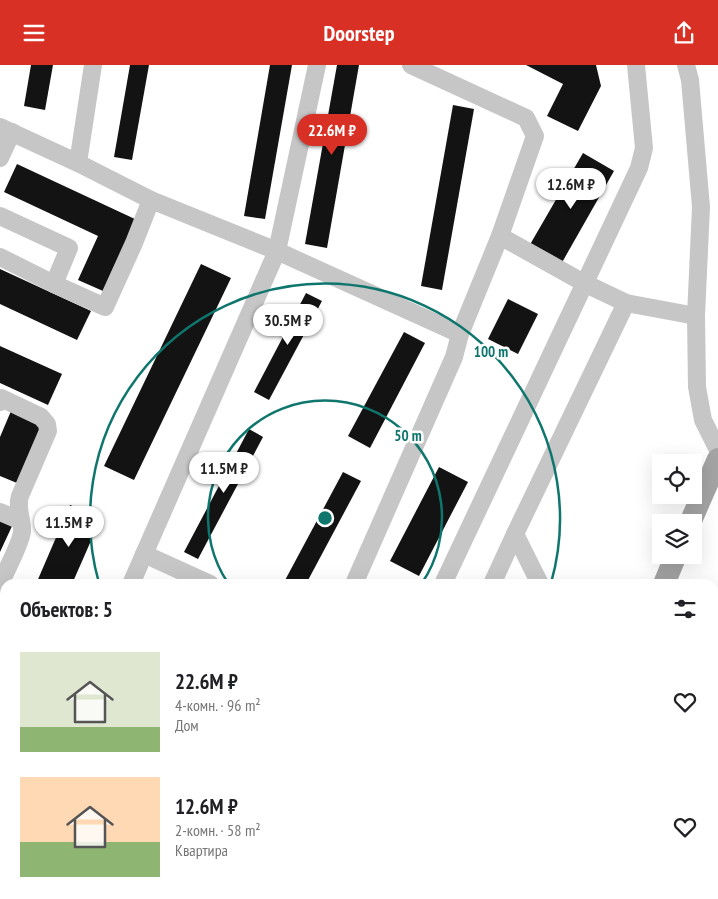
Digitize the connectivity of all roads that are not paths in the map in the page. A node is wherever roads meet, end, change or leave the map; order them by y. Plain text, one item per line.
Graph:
1 (93, 65) edge
2 (317, 65) edge
3 (411, 65) edge
4 (636, 65) edge
5 (686, 65) edge
6 (441, 71) edge
7 (6, 130) edge
8 (0, 158) edge
9 (78, 163) junction
10 (151, 200) junction
11 (0, 216) edge
12 (500, 235) junction
13 (277, 251) junction
14 (0, 257) edge
15 (584, 283) junction
16 (54, 284) junction
17 (626, 303) junction
18 (696, 316) junction
19 (460, 334) junction
20 (0, 399) edge
21 (718, 450) edge
22 (718, 459) edge
23 (0, 512) edge
24 (694, 514) edge
25 (21, 521) junction
26 (514, 534) junction
27 (144, 554) junction
28 (672, 564) edge
29 (2, 579) edge
30 (133, 579) edge
31 (199, 579) edge
32 (356, 579) edge
33 (445, 579) edge
34 (494, 579) edge
35 (537, 579) edge
36 (666, 579) edge

1 - 9 street
2 - 13 street
3 - 6 street
4 - 15 street
5 - 18 street
6 - 12 street
7 - 8 street
7 - 9 street
9 - 10 street
10 - 13 street
10 - 16 street
11 - 16 street
12 - 15 street
12 - 19 street
13 - 19 street
13 - 27 street
14 - 16 street
15 - 17 street
15 - 33 street
17 - 18 street
17 - 26 street
18 - 21 street
19 - 32 street
20 - 25 street
22 - 24 main road
23 - 25 street
25 - 29 street
26 - 34 street
26 - 35 street
27 - 30 street
27 - 31 street
28 - 36 main road

